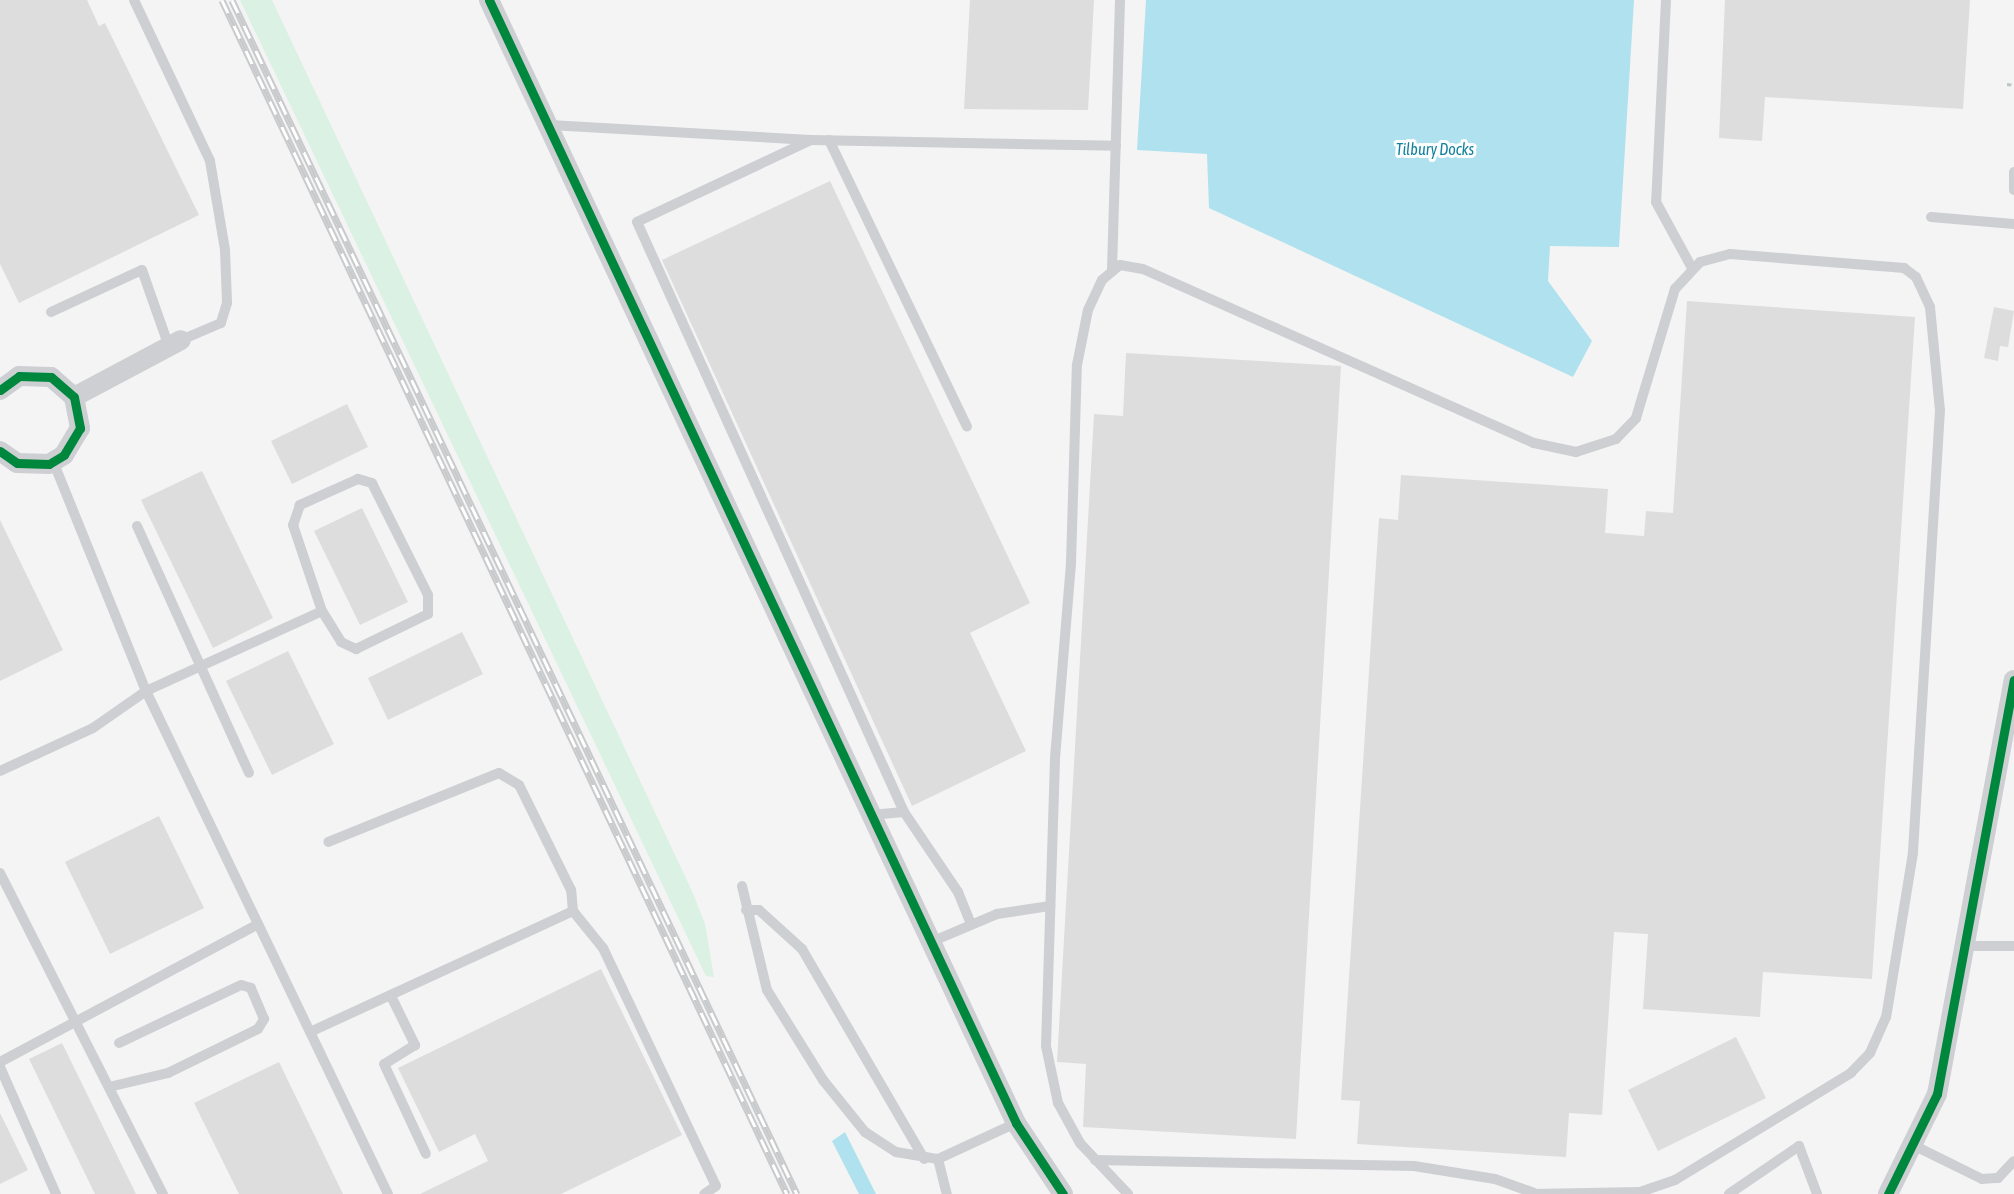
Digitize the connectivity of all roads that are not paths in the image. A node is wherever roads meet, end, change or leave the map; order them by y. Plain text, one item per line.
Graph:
1 (134, 0) edge
2 (489, 0) edge
3 (1120, 0) edge
4 (1666, 0) edge
5 (550, 125) junction
6 (811, 140) junction
7 (829, 140) junction
8 (1116, 146) junction
9 (2014, 172) edge
10 (2014, 190) edge
11 (1931, 217) dead end
12 (2014, 224) edge
13 (1692, 268) junction
14 (1112, 270) junction
15 (51, 312) dead end
16 (175, 342) junction
17 (2, 382) edge
18 (74, 397) junction
19 (967, 427) dead end
20 (2, 458) edge
21 (53, 461) junction
22 (137, 526) dead end
23 (322, 611) junction
24 (205, 667) junction
25 (2014, 680) edge
26 (146, 691) junction
27 (0, 771) edge
28 (249, 773) dead end
29 (904, 812) junction
30 (870, 815) junction
31 (328, 842) dead end
32 (0, 873) edge
33 (742, 886) dead end
34 (1050, 906) junction
35 (573, 910) junction
36 (746, 910) junction
37 (257, 925) junction
38 (971, 925) junction
39 (931, 942) junction
40 (1965, 946) junction
41 (2014, 946) edge
42 (391, 996) junction
43 (75, 1022) junction
44 (310, 1032) junction
45 (119, 1042) dead end
46 (0, 1065) edge
47 (109, 1087) junction
48 (1016, 1123) junction
49 (1915, 1146) junction
50 (426, 1154) dead end
51 (924, 1159) junction
52 (938, 1159) junction
53 (1095, 1160) junction
54 (2014, 1161) edge
55 (1533, 1193) edge
56 (56, 1194) edge
57 (163, 1194) edge
58 (388, 1194) edge
59 (704, 1194) edge
60 (947, 1194) edge
61 (1063, 1194) edge
62 (1128, 1194) edge
63 (1729, 1194) edge
64 (1817, 1194) edge
65 (1888, 1194) edge

1 - 16 lane
2 - 5 street
3 - 8 lane
4 - 13 lane
5 - 6 lane
5 - 30 street
6 - 7 lane
6 - 29 lane
7 - 8 lane
7 - 19 lane
8 - 14 lane
9 - 10 lane
11 - 12 lane
13 - 14 lane
13 - 55 lane
14 - 34 lane
15 - 16 lane
16 - 18 street
17 - 18 street
18 - 21 street
20 - 21 street
21 - 26 lane
22 - 24 lane
23 - 23 lane
23 - 24 lane
24 - 26 lane
24 - 28 lane
25 - 40 street
26 - 27 lane
26 - 37 lane
29 - 30 lane
29 - 38 lane
30 - 39 street
31 - 35 lane
32 - 43 lane
33 - 36 lane
34 - 38 lane
34 - 53 lane
35 - 42 lane
35 - 59 lane
36 - 51 lane
36 - 51 lane
37 - 43 lane
37 - 44 lane
38 - 39 lane
39 - 48 street
40 - 41 lane
40 - 49 street
42 - 44 lane
42 - 50 lane
43 - 46 lane
43 - 47 lane
44 - 58 lane
45 - 47 lane
46 - 56 lane
47 - 57 lane
48 - 52 lane
48 - 61 street
49 - 54 lane
49 - 65 street
51 - 52 lane
52 - 60 lane
53 - 55 lane
53 - 62 lane
63 - 64 lane

